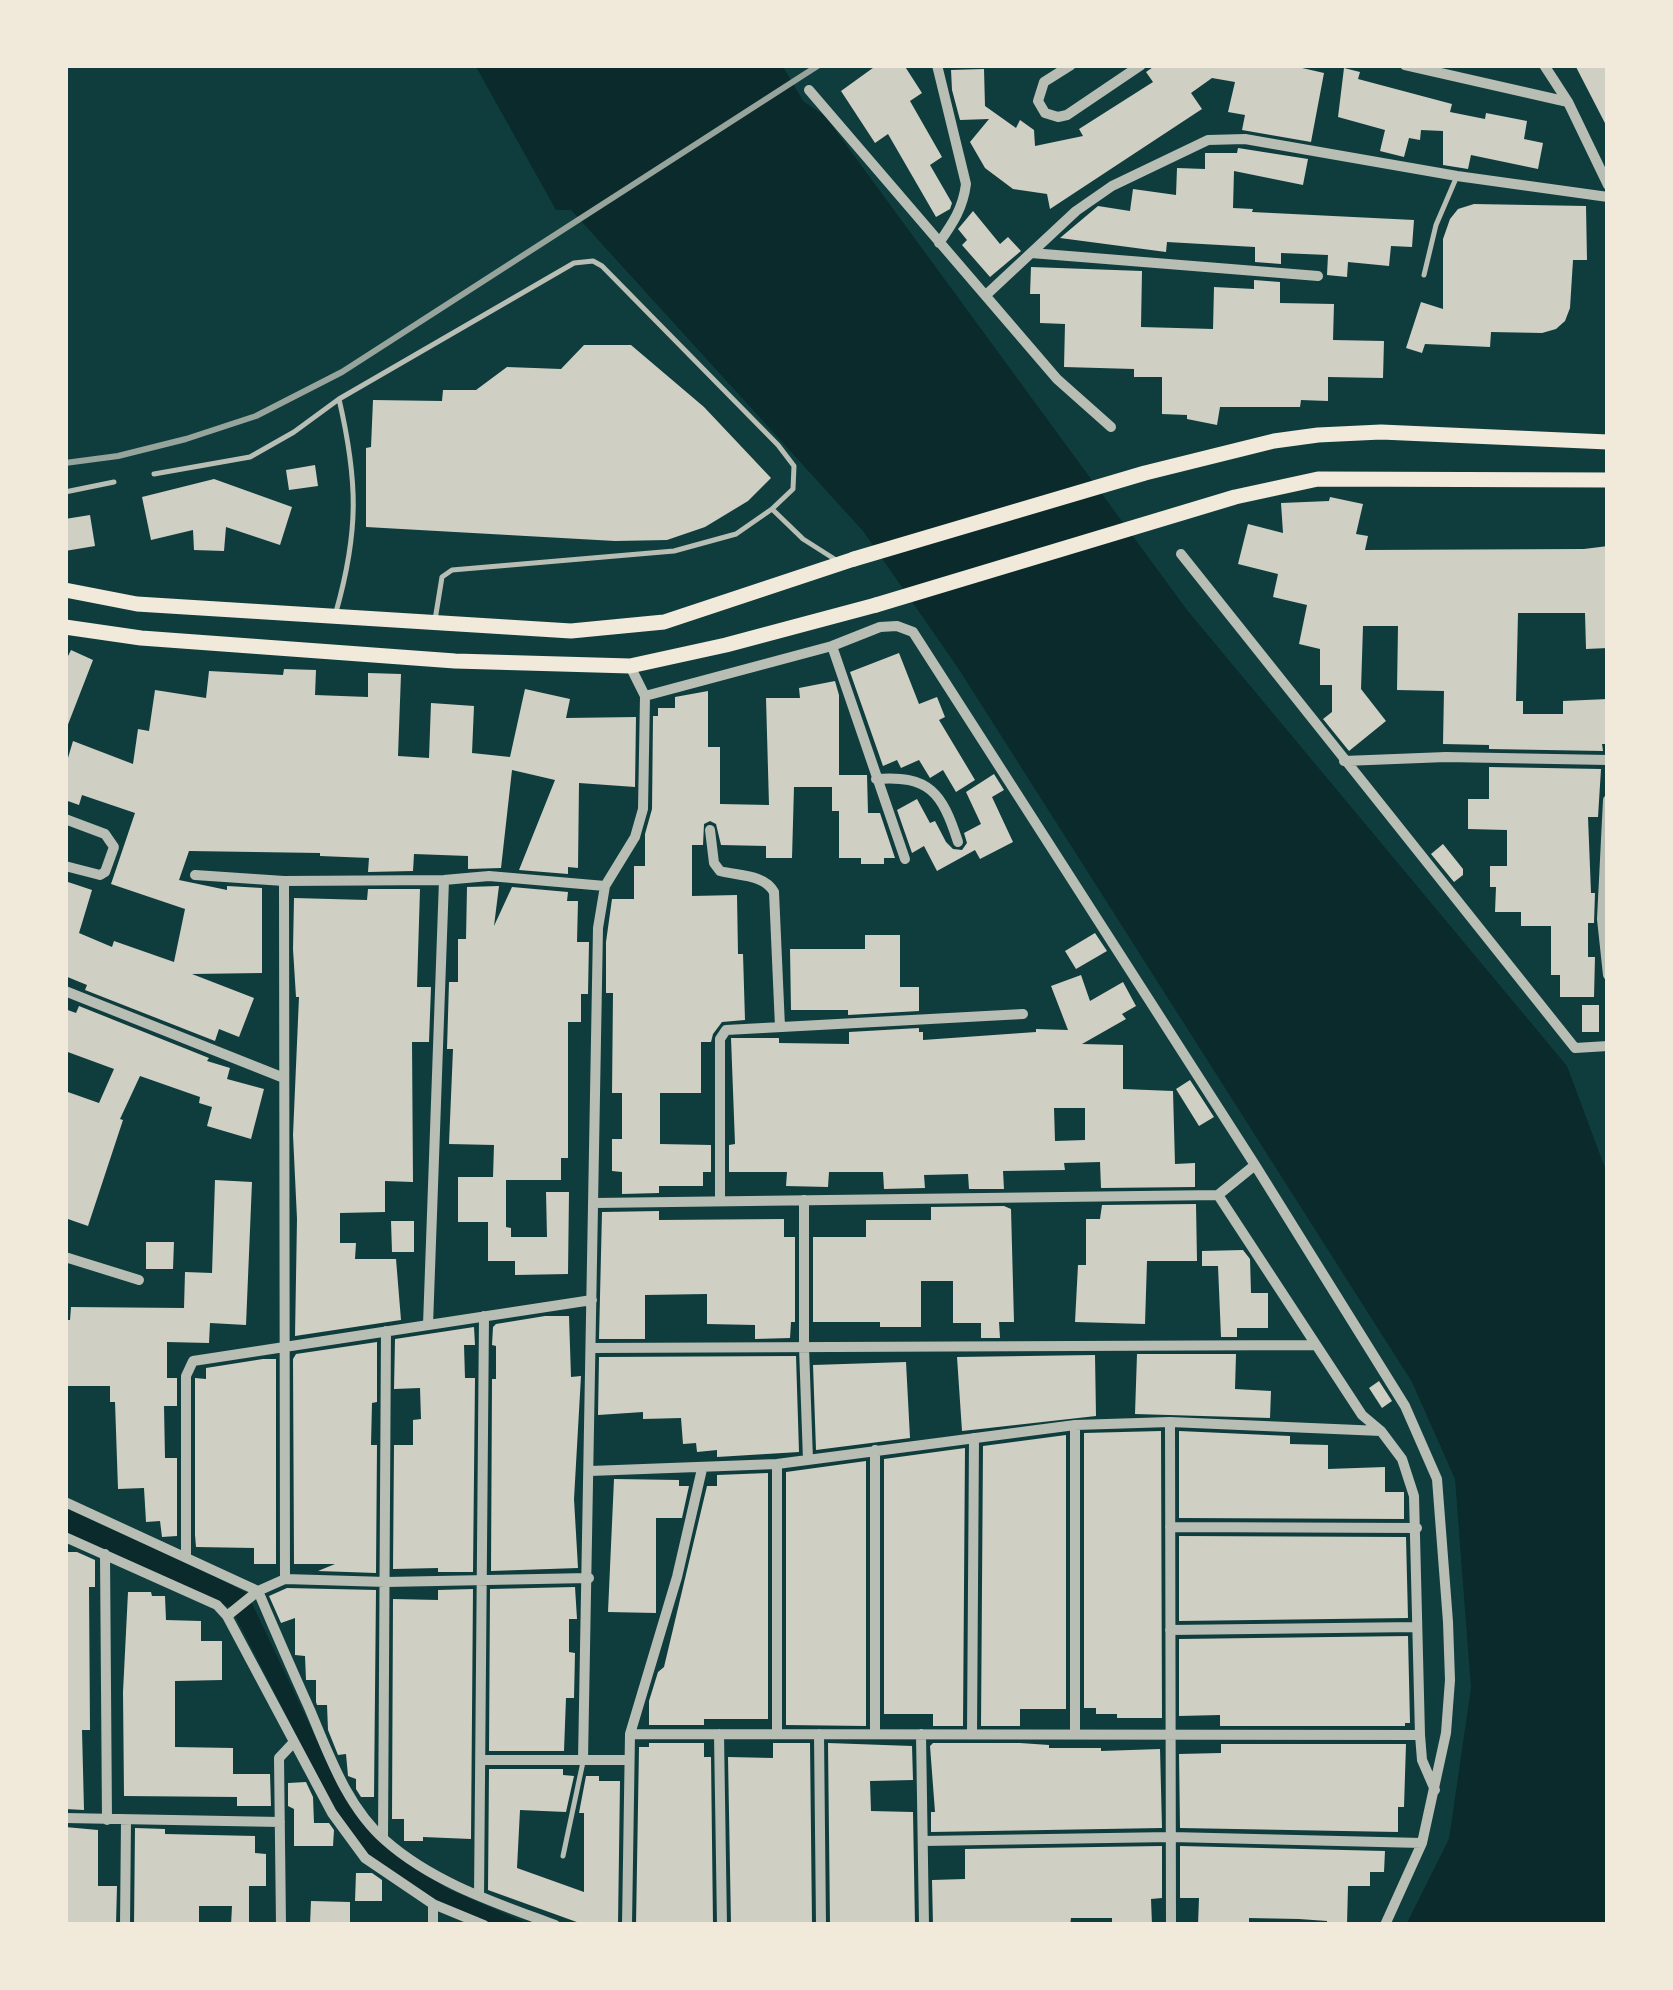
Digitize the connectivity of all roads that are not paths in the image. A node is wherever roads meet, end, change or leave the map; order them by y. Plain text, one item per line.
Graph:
1 (937, 65) edge
2 (1071, 65) edge
3 (1141, 65) edge
4 (1406, 65) edge
5 (1544, 65) edge
6 (809, 90) dead end
7 (1568, 102) junction
8 (1457, 176) junction
9 (1608, 185) edge
10 (1608, 197) edge
11 (940, 243) junction
12 (1031, 254) junction
13 (1424, 275) dead end
14 (1318, 276) dead end
15 (986, 295) junction
16 (340, 399) junction
17 (1112, 426) dead end
18 (1608, 442) edge
19 (154, 474) dead end
20 (1608, 480) edge
21 (114, 482) dead end
22 (65, 492) edge
23 (772, 510) junction
24 (1181, 554) dead end
25 (848, 562) junction
26 (65, 590) edge
27 (335, 614) junction
28 (434, 622) junction
29 (66, 630) edge
30 (832, 646) junction
31 (630, 666) junction
32 (645, 696) junction
33 (1608, 760) edge
34 (1344, 761) junction
35 (876, 779) junction
36 (1608, 800) edge
37 (65, 820) edge
38 (710, 830) dead end
39 (958, 842) dead end
40 (905, 859) dead end
41 (65, 866) edge
42 (195, 874) dead end
43 (444, 880) junction
44 (284, 881) junction
45 (605, 886) junction
46 (1608, 975) edge
47 (65, 992) edge
48 (1023, 1014) dead end
49 (780, 1027) junction
50 (1608, 1046) edge
51 (284, 1078) junction
52 (1255, 1164) junction
53 (1218, 1195) junction
54 (720, 1200) junction
55 (804, 1200) junction
56 (594, 1203) junction
57 (65, 1257) edge
58 (139, 1280) dead end
59 (592, 1300) junction
60 (484, 1316) junction
61 (428, 1325) junction
62 (386, 1331) junction
63 (1315, 1345) junction
64 (284, 1346) junction
65 (804, 1347) junction
66 (592, 1348) junction
67 (1170, 1422) junction
68 (1075, 1425) junction
69 (1381, 1431) junction
70 (974, 1438) junction
71 (874, 1450) junction
72 (808, 1460) junction
73 (777, 1464) junction
74 (702, 1469) junction
75 (590, 1472) junction
76 (65, 1502) edge
77 (1170, 1527) junction
78 (1416, 1528) junction
79 (65, 1537) edge
80 (104, 1554) junction
81 (186, 1557) junction
82 (589, 1578) junction
83 (285, 1579) junction
84 (483, 1579) junction
85 (386, 1582) junction
86 (254, 1594) junction
87 (229, 1615) junction
88 (1416, 1627) junction
89 (1170, 1630) junction
90 (630, 1734) junction
91 (719, 1734) junction
92 (778, 1734) junction
93 (819, 1734) junction
94 (874, 1734) junction
95 (921, 1734) junction
96 (972, 1734) junction
97 (1075, 1734) junction
98 (1170, 1735) junction
99 (1420, 1735) junction
100 (294, 1742) junction
101 (481, 1760) junction
102 (584, 1760) junction
103 (628, 1760) junction
104 (1435, 1791) junction
105 (65, 1818) edge
106 (107, 1820) junction
107 (126, 1822) junction
108 (280, 1822) junction
109 (1171, 1837) junction
110 (383, 1839) junction
111 (923, 1841) junction
112 (1422, 1842) junction
113 (563, 1856) dead end
114 (479, 1896) junction
115 (433, 1904) junction
116 (125, 1925) edge
117 (281, 1925) edge
118 (433, 1925) edge
119 (484, 1925) edge
120 (555, 1925) edge
121 (627, 1925) edge
122 (722, 1925) edge
123 (821, 1925) edge
124 (924, 1925) edge
125 (1171, 1925) edge
126 (1385, 1925) edge

1 - 11 street
2 - 3 street
4 - 7 street
5 - 7 street
6 - 11 street
7 - 9 street
8 - 10 street
8 - 12 street
8 - 13 lane
11 - 15 street
12 - 14 street
12 - 15 street
15 - 17 street
16 - 19 lane
16 - 23 lane
16 - 27 lane
18 - 25 main road
20 - 31 main road
21 - 22 lane
23 - 25 lane
23 - 28 lane
24 - 34 street
25 - 28 main road
26 - 27 main road
27 - 28 main road
29 - 31 main road
30 - 32 street
30 - 35 street
30 - 52 street
31 - 32 street
32 - 45 street
33 - 34 street
34 - 50 street
35 - 39 street
35 - 40 street
36 - 46 street
37 - 41 street
38 - 49 street
42 - 44 street
43 - 44 street
43 - 45 street
43 - 61 street
44 - 51 street
45 - 56 street
47 - 51 street
48 - 49 street
49 - 54 street
51 - 64 street
52 - 53 street
52 - 104 street
53 - 55 street
53 - 63 street
54 - 55 street
54 - 56 street
55 - 65 street
56 - 59 street
57 - 58 street
59 - 60 street
59 - 66 street
60 - 61 street
60 - 84 street
61 - 62 street
62 - 64 street
62 - 85 street
63 - 65 street
63 - 69 street
64 - 81 street
64 - 83 street
65 - 66 street
65 - 72 street
66 - 75 street
67 - 68 street
67 - 69 street
67 - 77 street
68 - 70 street
68 - 97 street
69 - 78 street
70 - 71 street
70 - 96 street
71 - 72 street
71 - 94 street
72 - 73 street
73 - 74 street
73 - 92 street
74 - 75 street
74 - 90 street
75 - 82 street
76 - 81 street
77 - 78 street
77 - 89 street
78 - 88 street
79 - 80 street
80 - 87 street
80 - 106 street
81 - 86 street
82 - 84 street
82 - 102 street
83 - 85 street
83 - 86 street
84 - 85 street
84 - 101 street
85 - 110 street
86 - 87 street
86 - 110 street
87 - 100 street
88 - 89 street
88 - 99 street
89 - 98 street
90 - 91 street
90 - 103 street
91 - 92 street
91 - 122 street
92 - 93 street
93 - 94 street
93 - 123 street
94 - 95 street
95 - 96 street
95 - 111 street
96 - 97 street
97 - 98 street
98 - 99 street
98 - 109 street
99 - 104 street
100 - 108 street
100 - 115 street
101 - 102 street
101 - 114 street
102 - 103 street
102 - 113 lane
103 - 121 street
104 - 112 street
105 - 106 street
106 - 107 street
107 - 108 street
107 - 116 street
108 - 117 street
109 - 111 street
109 - 112 street
109 - 125 street
110 - 114 street
111 - 124 street
112 - 126 street
114 - 120 street
115 - 118 street
115 - 119 street

